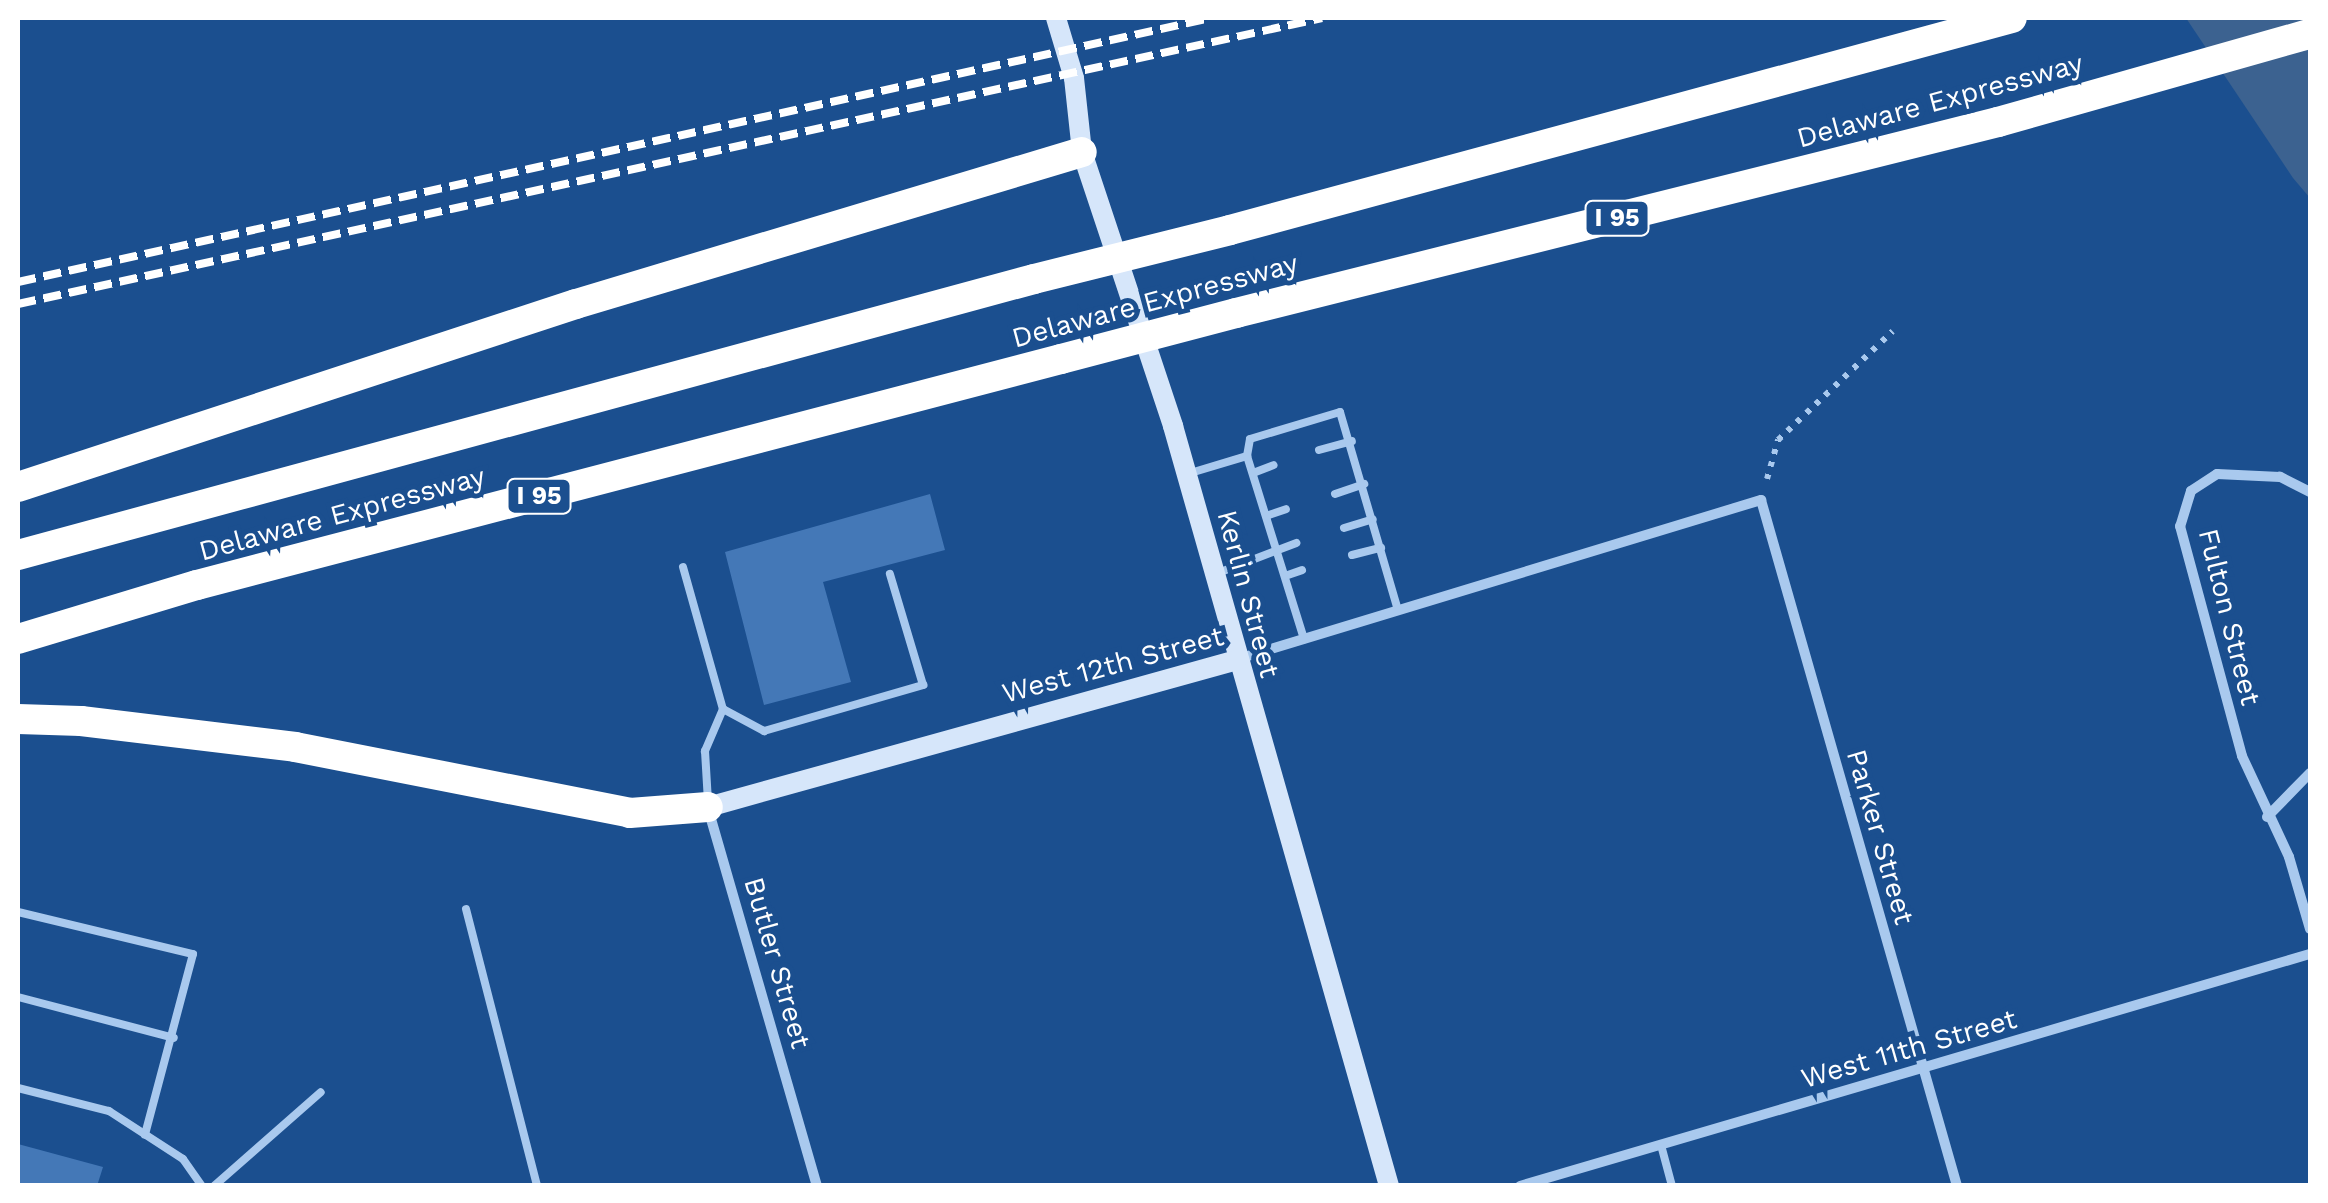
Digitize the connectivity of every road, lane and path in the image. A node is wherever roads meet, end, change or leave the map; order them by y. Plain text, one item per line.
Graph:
1 (1056, 18) edge
2 (2012, 18) edge
3 (2310, 34) edge
4 (1082, 152) junction
5 (1893, 331) dead end
6 (1352, 441) junction
7 (1320, 450) dead end
8 (1248, 456) junction
9 (1274, 465) dead end
10 (1253, 472) junction
11 (1186, 475) junction
12 (1364, 484) junction
13 (18, 487) edge
14 (2310, 492) edge
15 (1335, 494) dead end
16 (1761, 500) junction
17 (1286, 509) dead end
18 (1266, 516) junction
19 (1373, 519) junction
20 (1344, 528) dead end
21 (1296, 543) dead end
22 (1381, 548) junction
23 (1277, 552) junction
24 (18, 555) edge
25 (1352, 556) dead end
26 (683, 567) dead end
27 (1302, 570) dead end
28 (890, 574) dead end
29 (1214, 575) junction
30 (1285, 576) junction
31 (1398, 610) junction
32 (18, 638) edge
33 (1304, 639) junction
34 (1237, 660) junction
35 (723, 709) junction
36 (18, 719) edge
37 (2310, 773) edge
38 (708, 806) junction
39 (2267, 817) junction
40 (466, 909) dead end
41 (18, 912) edge
42 (2310, 929) edge
43 (2310, 954) edge
44 (18, 998) edge
45 (174, 1038) junction
46 (1923, 1068) junction
47 (18, 1088) edge
48 (321, 1092) dead end
49 (145, 1135) junction
50 (1660, 1145) junction
51 (202, 1186) edge
52 (214, 1186) edge
53 (537, 1186) edge
54 (817, 1186) edge
55 (1389, 1186) edge
56 (1520, 1186) edge
57 (1672, 1186) edge
58 (1957, 1186) edge

1 - 4 main road, Kerlin Street
2 - 24 highway, Delaware Expressway, bridge
3 - 32 highway, Delaware Expressway / I 95, bridge
4 - 11 main road, Kerlin Street
4 - 13 highway
5 - 16 path
6 - 7 lane
6 - 8 lane
6 - 12 lane
8 - 10 lane
8 - 11 lane
9 - 10 lane
10 - 18 lane
11 - 29 main road, Kerlin Street
12 - 15 lane
12 - 19 lane
14 - 39 street, Fulton Street
16 - 31 street, West 12th Street
16 - 46 street, Parker Street
17 - 18 lane
18 - 23 lane
19 - 20 lane
19 - 22 lane
21 - 23 lane
22 - 25 lane
22 - 31 lane
23 - 29 lane
23 - 30 lane
26 - 35 lane
27 - 30 lane
28 - 35 lane
29 - 34 main road, Kerlin Street
30 - 33 lane
31 - 33 street, West 12th Street
33 - 34 street, West 12th Street
34 - 38 main road, West 12th Street
34 - 55 main road, Kerlin Street
35 - 38 lane, Butler Street
36 - 38 highway
37 - 39 street
38 - 54 street, Butler Street
39 - 42 street, Fulton Street
40 - 53 lane
41 - 45 lane
43 - 46 street, West 11th Street
44 - 45 lane
45 - 49 lane
46 - 50 street, West 11th Street
46 - 58 street, Parker Street
47 - 49 lane
48 - 52 lane
49 - 51 lane
50 - 56 street, West 11th Street
50 - 57 lane

